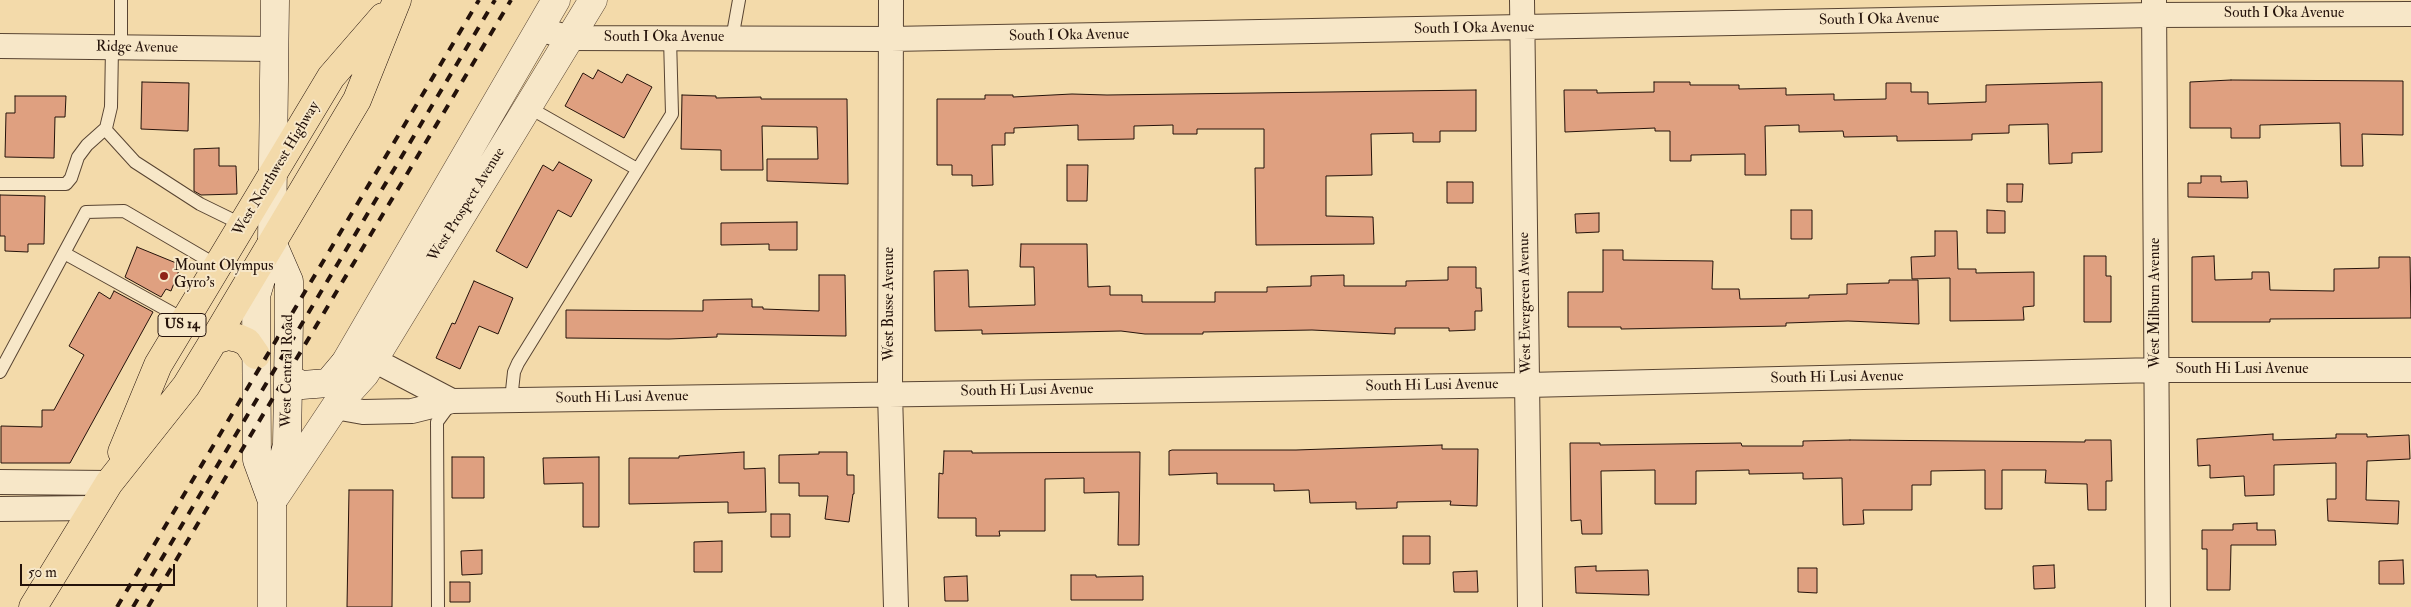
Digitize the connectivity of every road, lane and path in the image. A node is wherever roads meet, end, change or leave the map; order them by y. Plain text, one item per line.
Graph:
1 (121, 0) edge
2 (275, 0) edge
3 (397, 0) edge
4 (556, 0) edge
5 (593, 0) edge
6 (739, 0) edge
7 (891, 0) edge
8 (1522, 0) edge
9 (2154, 7) edge
10 (2411, 14) edge
11 (538, 28) junction
12 (1522, 28) junction
13 (570, 38) junction
14 (670, 38) junction
15 (732, 38) junction
16 (891, 39) junction
17 (0, 46) edge
18 (117, 47) junction
19 (274, 49) junction
20 (528, 107) junction
21 (105, 129) junction
22 (637, 169) junction
23 (273, 175) junction
24 (0, 184) edge
25 (243, 225) junction
26 (272, 242) junction
27 (64, 252) junction
28 (218, 266) junction
29 (185, 320) junction
30 (214, 340) junction
31 (256, 355) junction
32 (372, 359) junction
33 (344, 364) junction
34 (2157, 370) junction
35 (2411, 370) edge
36 (0, 372) edge
37 (289, 379) junction
38 (1527, 385) junction
39 (890, 393) junction
40 (511, 400) junction
41 (452, 401) junction
42 (336, 407) junction
43 (0, 482) edge
44 (109, 483) junction
45 (272, 501) junction
46 (92, 508) junction
47 (0, 509) edge
48 (33, 607) edge
49 (272, 607) edge
50 (438, 607) edge
51 (896, 607) edge
52 (1530, 607) edge
53 (2158, 607) edge

1 - 18 lane
2 - 19 street, West Central Road
3 - 23 main road, West Northwest Highway / US 14
3 - 26 main road, West Northwest Highway / US 14
4 - 11 street, West Prospect Avenue
5 - 13 street, West Prospect Avenue
6 - 15 lane
7 - 16 street, West Busse Avenue
8 - 12 street, West Evergreen Avenue
9 - 10 street, South I Oka Avenue
9 - 12 street, South I Oka Avenue
9 - 34 street, West Milburn Avenue
11 - 13 street, South I Oka Avenue
11 - 33 street, West Prospect Avenue
12 - 16 street, South I Oka Avenue
12 - 38 street, West Evergreen Avenue
13 - 14 street, South I Oka Avenue
13 - 20 street, West Prospect Avenue
14 - 15 street, South I Oka Avenue
14 - 22 lane
15 - 16 street, South I Oka Avenue
16 - 39 street, West Busse Avenue
17 - 18 street, Ridge Avenue
18 - 19 street, Ridge Avenue
18 - 21 lane
19 - 23 street, West Central Road
20 - 22 lane
20 - 32 street, West Prospect Avenue
21 - 24 lane
21 - 25 lane
22 - 40 lane
23 - 25 main road, West Northwest Highway / US 14
23 - 26 street, West Central Road
25 - 28 main road, West Northwest Highway / US 14
26 - 30 main road, West Northwest Highway / US 14
26 - 31 street, West Central Road
26 - 37 street, West Central Road
27 - 28 lane
27 - 29 lane
27 - 36 lane
28 - 29 main road, West Northwest Highway / US 14
29 - 44 main road, West Northwest Highway / US 14
30 - 31 main road
30 - 44 main road, West Northwest Highway / US 14
31 - 45 street, West Central Road
32 - 41 street, South Hi Lusi Avenue
32 - 42 street, West Prospect Avenue
33 - 37 street
33 - 42 street, West Prospect Avenue
34 - 35 street, South Hi Lusi Avenue
34 - 38 street, South Hi Lusi Avenue
34 - 53 street, West Milburn Avenue
37 - 45 street, West Central Road
38 - 39 street, South Hi Lusi Avenue
38 - 52 street, West Evergreen Avenue
39 - 40 street, South Hi Lusi Avenue
39 - 51 street, West Busse Avenue
40 - 41 street, South Hi Lusi Avenue
41 - 42 street, South Hi Lusi Avenue
41 - 50 lane
42 - 45 street, West Prospect Avenue
43 - 44 street
44 - 46 main road, West Northwest Highway / US 14
45 - 49 street, West Central Road
46 - 47 street
46 - 48 main road, West Northwest Highway / US 14

